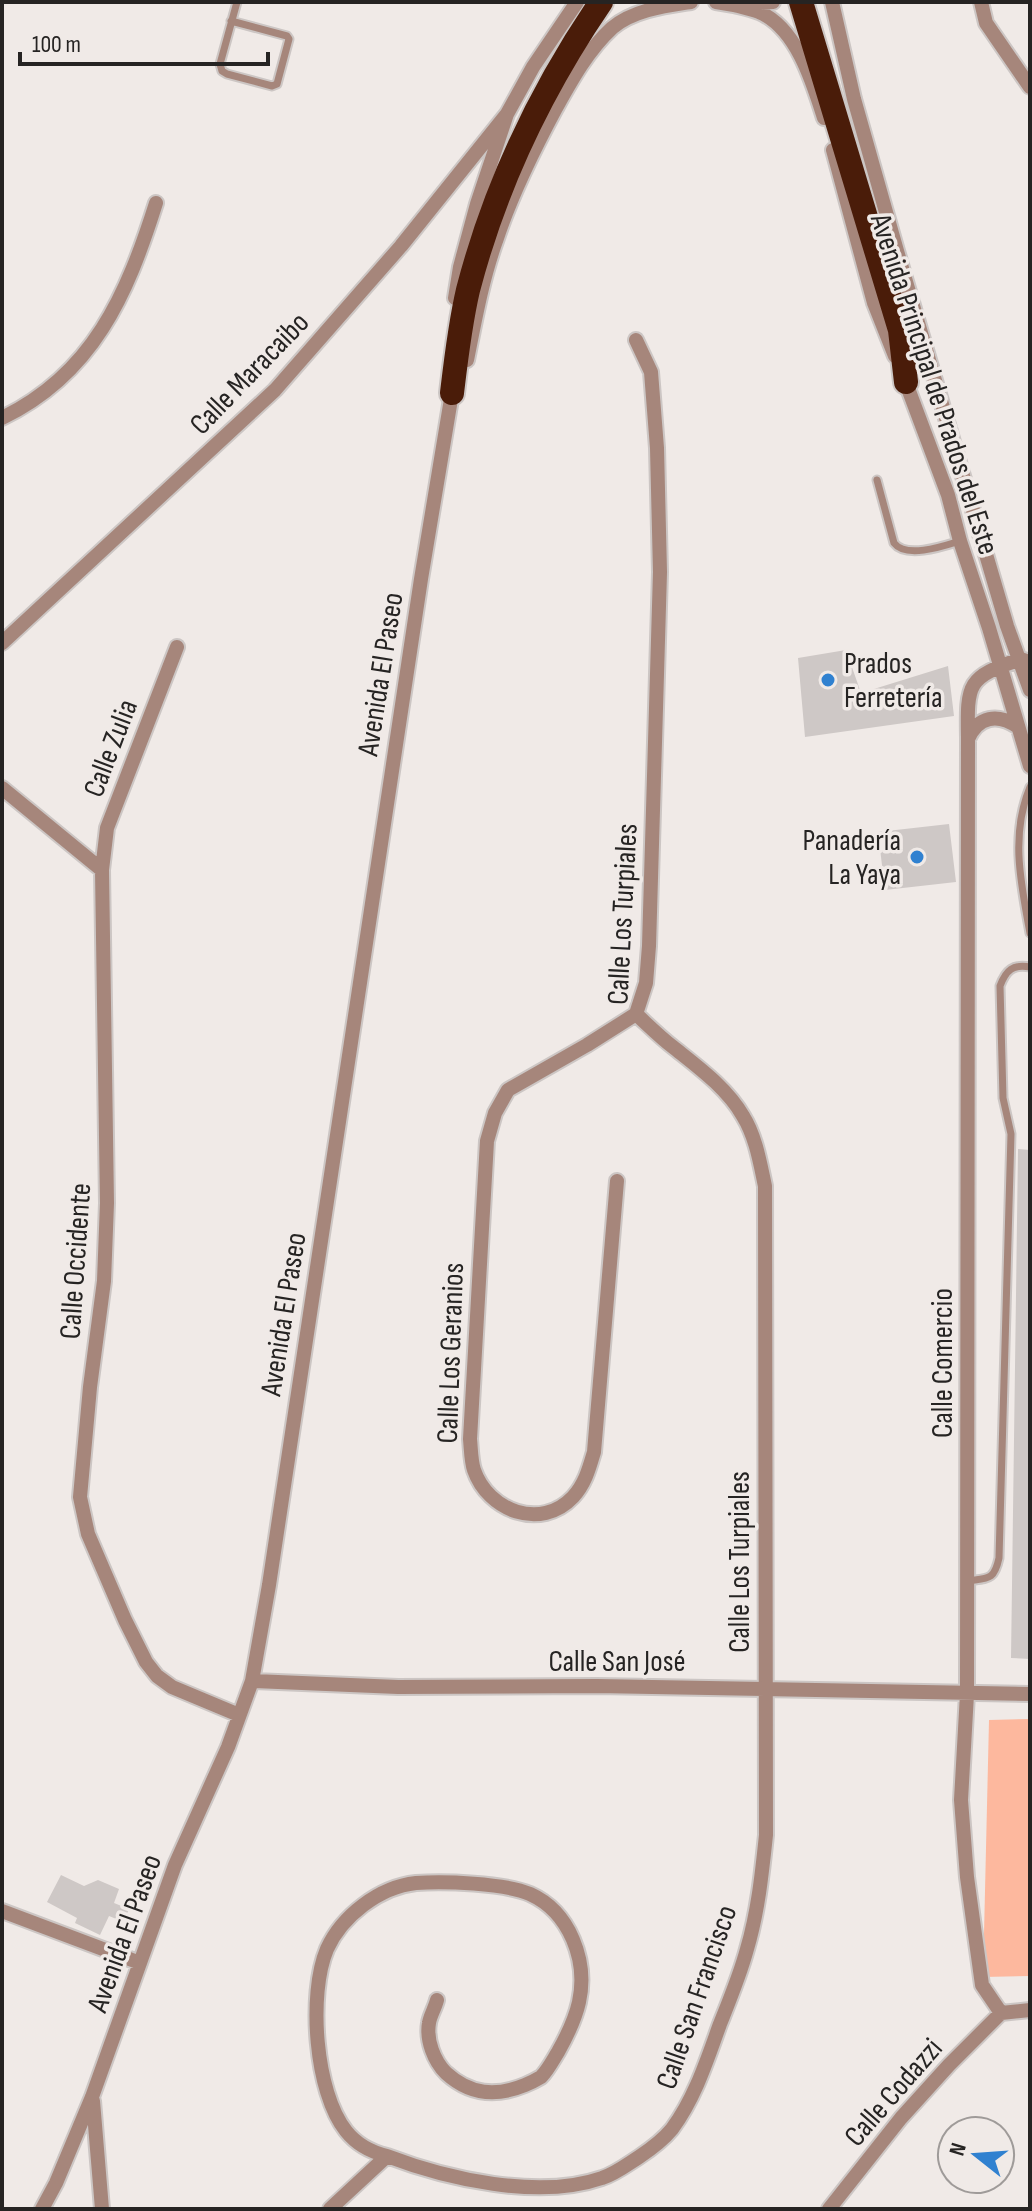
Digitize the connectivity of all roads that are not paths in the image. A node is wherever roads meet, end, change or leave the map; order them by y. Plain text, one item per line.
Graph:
1 (237, 2) edge
2 (577, 2) edge
3 (601, 2) edge
4 (691, 2) edge
5 (716, 2) edge
6 (773, 2) edge
7 (801, 2) edge
8 (832, 2) edge
9 (981, 2) edge
10 (734, 5) junction
11 (231, 21) junction
12 (1030, 87) edge
13 (507, 114) junction
14 (156, 203) dead end
15 (636, 340) dead end
16 (906, 382) junction
17 (452, 393) junction
18 (2, 418) edge
19 (877, 480) dead end
20 (960, 541) junction
21 (2, 643) edge
22 (177, 647) dead end
23 (1025, 661) edge
24 (1000, 666) junction
25 (1030, 690) edge
26 (1018, 727) junction
27 (968, 739) junction
28 (1030, 766) edge
29 (1030, 787) edge
30 (2, 788) edge
31 (102, 870) junction
32 (1030, 933) edge
33 (1030, 967) edge
34 (636, 1014) junction
35 (617, 1181) dead end
36 (967, 1581) junction
37 (252, 1681) junction
38 (767, 1688) junction
39 (967, 1694) junction
40 (1030, 1694) edge
41 (239, 1715) junction
42 (2, 1911) edge
43 (140, 1963) junction
44 (437, 2000) dead end
45 (1030, 2010) edge
46 (1001, 2013) junction
47 (92, 2097) junction
48 (387, 2156) junction
49 (42, 2209) edge
50 (102, 2209) edge
51 (330, 2209) edge
52 (829, 2209) edge

1 - 11 lane
2 - 13 street, Avenida El Paseo
3 - 17 highway
4 - 17 street, Avenida El Paseo
5 - 10 street
6 - 10 street
7 - 16 highway
8 - 23 street, Avenida Principal de Prados del Este
9 - 12 street
10 - 16 street, Avenida Principal de Prados del Este
11 - 11 lane
13 - 17 street, Avenida El Paseo
13 - 21 street, Calle Maracaibo
14 - 18 street
15 - 34 street, Calle Los Turpiales
16 - 20 street, Avenida Principal de Prados del Este
17 - 37 street, Avenida El Paseo
19 - 20 lane
20 - 24 street, Avenida Principal de Prados del Este
22 - 31 street, Calle Zulia
23 - 24 street
23 - 25 street, Avenida Principal de Prados del Este
24 - 26 street, Avenida Principal de Prados del Este
24 - 27 street, Calle Comercio
26 - 27 street
26 - 28 street, Avenida Principal de Prados del Este
27 - 36 street, Calle Comercio
29 - 32 lane
30 - 31 street
31 - 41 street, Calle Occidente
33 - 36 lane
34 - 35 street, Calle Los Geranios
34 - 38 street, Calle Los Turpiales
36 - 39 street, Calle Comercio
37 - 38 street, Calle San José
37 - 41 street, Avenida El Paseo
38 - 39 street, Calle San José
38 - 48 street, Calle San Francisco
39 - 40 street, Calle San José
39 - 46 street, Calle Comercio
41 - 43 street, Avenida El Paseo
42 - 43 street
43 - 47 street, Avenida El Paseo
44 - 48 street, Calle San Francisco
45 - 46 street
46 - 52 street, Calle Codazzi
47 - 49 street, Avenida El Paseo
47 - 50 street
48 - 51 street

